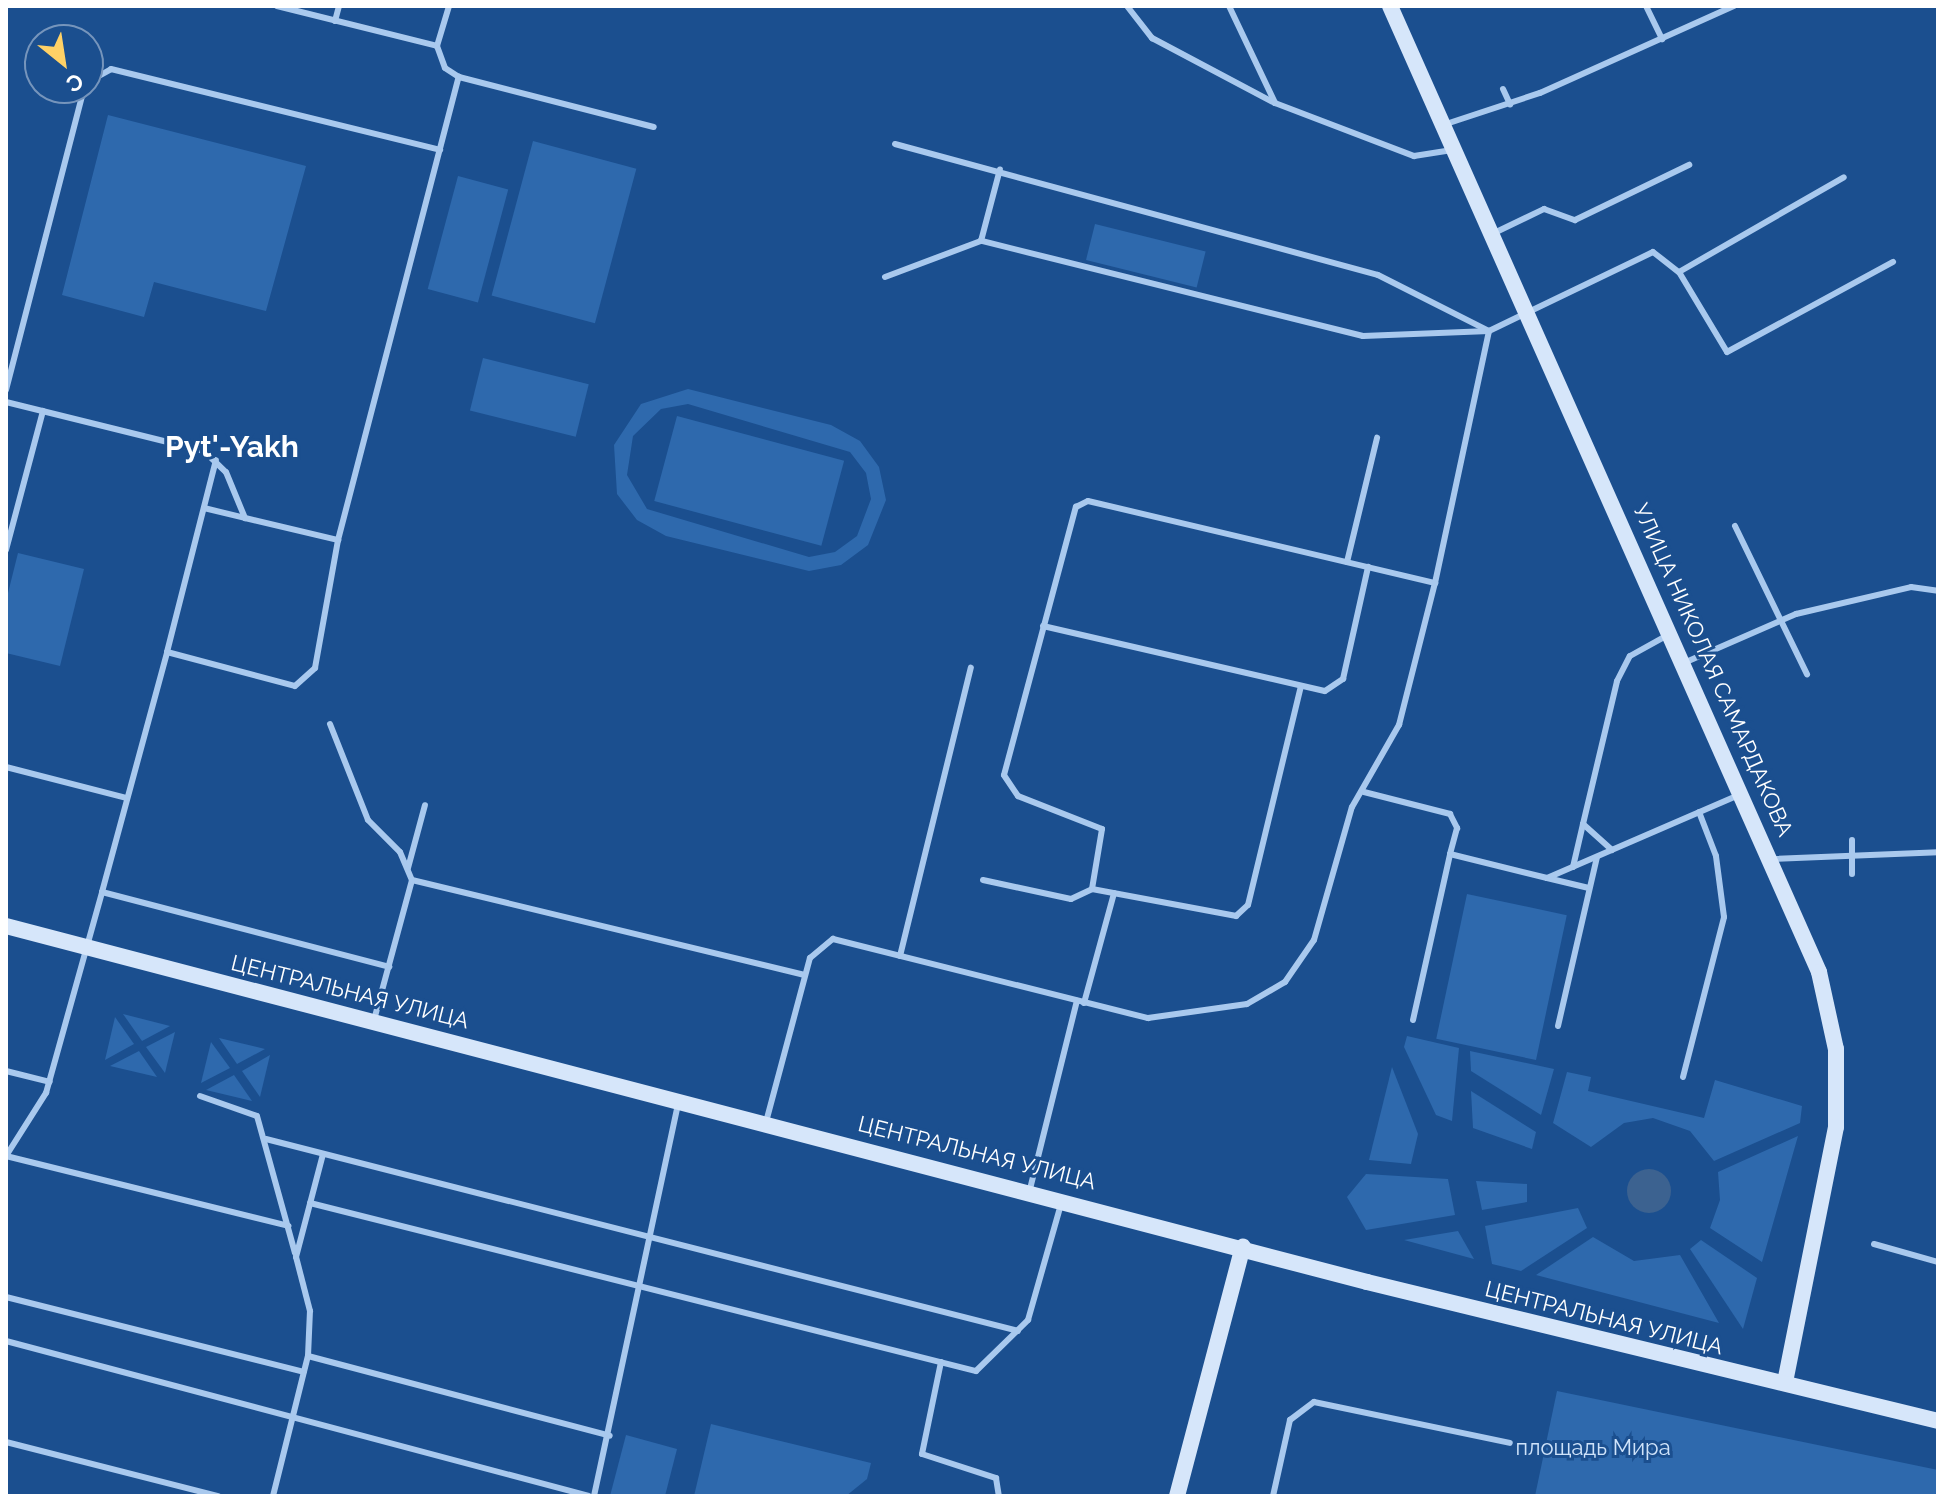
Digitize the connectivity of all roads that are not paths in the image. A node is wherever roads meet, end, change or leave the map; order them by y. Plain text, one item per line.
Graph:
1 (277, 6) edge
2 (339, 6) edge
3 (449, 6) edge
4 (1127, 6) edge
5 (1229, 6) edge
6 (1390, 6) edge
7 (1646, 6) edge
8 (1731, 7) edge
9 (335, 21) junction
10 (1662, 39) junction
11 (437, 46) junction
12 (104, 73) edge
13 (459, 77) junction
14 (1503, 89) dead end
15 (1275, 103) junction
16 (80, 104) edge
17 (1510, 104) junction
18 (1444, 125) junction
19 (654, 127) dead end
20 (895, 144) dead end
21 (1455, 148) junction
22 (440, 150) junction
23 (1689, 165) dead end
24 (1000, 169) junction
25 (1844, 177) dead end
26 (1492, 234) junction
27 (981, 241) junction
28 (1893, 262) dead end
29 (1679, 272) junction
30 (885, 277) dead end
31 (1527, 314) junction
32 (1489, 331) junction
33 (6, 390) edge
34 (6, 402) edge
35 (43, 411) junction
36 (1377, 438) dead end
37 (216, 460) junction
38 (204, 508) junction
39 (245, 518) junction
40 (1735, 526) dead end
41 (338, 540) junction
42 (6, 550) edge
43 (1347, 562) junction
44 (1368, 567) junction
45 (1435, 583) junction
46 (1938, 591) edge
47 (1781, 621) junction
48 (1043, 626) junction
49 (1673, 633) junction
50 (167, 652) junction
51 (1686, 662) junction
52 (971, 668) dead end
53 (1807, 674) dead end
54 (1301, 686) junction
55 (330, 724) dead end
56 (6, 767) edge
57 (1364, 792) junction
58 (1745, 793) junction
59 (127, 798) junction
60 (425, 805) dead end
61 (1699, 812) junction
62 (1583, 824) junction
63 (1852, 840) dead end
64 (1612, 850) junction
65 (1852, 851) junction
66 (1938, 852) edge
67 (1450, 854) junction
68 (1597, 857) junction
69 (1774, 859) junction
70 (1573, 867) junction
71 (407, 868) junction
72 (1852, 874) dead end
73 (1547, 878) junction
74 (412, 880) junction
75 (983, 880) dead end
76 (1589, 888) junction
77 (1092, 889) junction
78 (102, 892) junction
79 (1114, 893) junction
80 (6, 926) edge
81 (88, 948) junction
82 (900, 956) junction
83 (389, 967) junction
84 (804, 975) junction
85 (1081, 1002) junction
86 (1413, 1020) dead end
87 (374, 1021) junction
88 (1558, 1026) dead end
89 (6, 1071) edge
90 (1683, 1077) dead end
91 (50, 1082) junction
92 (200, 1096) dead end
93 (680, 1100) junction
94 (766, 1122) junction
95 (266, 1139) junction
96 (323, 1154) junction
97 (6, 1156) edge
98 (1030, 1189) junction
99 (1062, 1198) junction
100 (310, 1203) junction
101 (288, 1226) junction
102 (648, 1236) junction
103 (1874, 1244) dead end
104 (1243, 1247) junction
105 (296, 1257) junction
106 (1938, 1262) edge
107 (639, 1287) junction
108 (6, 1297) edge
109 (1018, 1331) junction
110 (6, 1341) edge
111 (308, 1356) junction
112 (941, 1362) junction
113 (304, 1372) junction
114 (1785, 1383) junction
115 (293, 1416) junction
116 (1938, 1421) edge
117 (610, 1436) junction
118 (6, 1442) edge
119 (1510, 1443) dead end
120 (218, 1496) edge
121 (273, 1496) edge
122 (591, 1496) edge
123 (999, 1496) edge
124 (1177, 1496) edge
125 (1273, 1496) edge

1 - 9 lane
2 - 9 lane
3 - 11 lane
4 - 15 lane
5 - 15 lane
6 - 18 main road, УЛИЦА НИКОЛАЯ САМАРДАКОВА
7 - 10 lane
8 - 10 lane
9 - 11 lane
10 - 17 lane
11 - 13 lane
12 - 22 lane
13 - 19 lane
13 - 22 lane
14 - 17 lane
15 - 21 lane
16 - 33 lane
17 - 18 lane
18 - 21 main road, УЛИЦА НИКОЛАЯ САМАРДАКОВА
20 - 24 lane
21 - 26 main road, УЛИЦА НИКОЛАЯ САМАРДАКОВА
22 - 41 lane
23 - 26 lane
24 - 27 lane
24 - 32 lane
25 - 29 lane
26 - 31 main road, УЛИЦА НИКОЛАЯ САМАРДАКОВА
27 - 30 lane
27 - 32 lane
28 - 29 lane
29 - 31 lane
31 - 32 lane
31 - 49 main road, УЛИЦА НИКОЛАЯ САМАРДАКОВА
32 - 45 lane
34 - 35 lane
35 - 37 lane
35 - 42 lane
36 - 43 lane
37 - 38 lane
37 - 39 lane
38 - 39 lane
38 - 50 lane
39 - 41 lane
40 - 47 lane
41 - 50 lane
43 - 44 lane
43 - 48 lane
44 - 45 lane
44 - 54 lane
45 - 57 lane
46 - 47 lane
47 - 51 lane
47 - 53 lane
48 - 54 lane
48 - 77 lane
49 - 51 main road, УЛИЦА НИКОЛАЯ САМАРДАКОВА
49 - 62 lane
50 - 59 lane
51 - 58 main road, УЛИЦА НИКОЛАЯ САМАРДАКОВА
52 - 82 lane
54 - 79 lane
55 - 71 lane
56 - 59 lane
57 - 67 lane
57 - 85 lane
58 - 61 lane
58 - 69 main road, УЛИЦА НИКОЛАЯ САМАРДАКОВА
59 - 78 lane
60 - 71 lane
61 - 64 lane
61 - 90 lane
62 - 64 lane
62 - 70 lane
63 - 65 lane
64 - 68 lane
65 - 66 lane
65 - 69 lane
65 - 72 lane
67 - 73 lane
67 - 86 lane
68 - 70 lane
68 - 76 lane
69 - 114 main road, УЛИЦА НИКОЛАЯ САМАРДАКОВА
70 - 73 lane
71 - 74 lane
73 - 76 lane
74 - 83 lane
74 - 84 lane
75 - 77 lane
76 - 88 lane
77 - 79 lane
78 - 81 lane
78 - 83 lane
79 - 85 lane
80 - 81 main road, ЦЕНТРАЛЬНАЯ УЛИЦА
81 - 87 main road, ЦЕНТРАЛЬНАЯ УЛИЦА
81 - 91 lane
82 - 84 lane
82 - 85 lane
83 - 87 lane
84 - 94 lane
85 - 98 lane
87 - 93 main road, ЦЕНТРАЛЬНАЯ УЛИЦА
89 - 91 lane
91 - 97 lane
92 - 95 lane
93 - 94 main road, ЦЕНТРАЛЬНАЯ УЛИЦА
93 - 102 lane
94 - 98 main road, ЦЕНТРАЛЬНАЯ УЛИЦА
95 - 96 lane
95 - 101 lane
96 - 100 lane
96 - 102 lane
97 - 101 lane
98 - 99 main road, ЦЕНТРАЛЬНАЯ УЛИЦА
99 - 104 main road, ЦЕНТРАЛЬНАЯ УЛИЦА
99 - 109 lane
100 - 105 lane
100 - 107 lane
101 - 105 lane
102 - 107 lane
102 - 109 lane
103 - 106 lane
104 - 114 main road, ЦЕНТРАЛЬНАЯ УЛИЦА
104 - 124 main road
105 - 111 lane
107 - 112 lane
107 - 117 lane
108 - 113 lane
109 - 112 lane
110 - 115 lane
111 - 113 lane
111 - 117 lane
112 - 123 lane
113 - 115 lane
114 - 116 main road, ЦЕНТРАЛЬНАЯ УЛИЦА
115 - 121 lane
115 - 122 lane
117 - 122 lane
118 - 120 lane
119 - 125 lane

